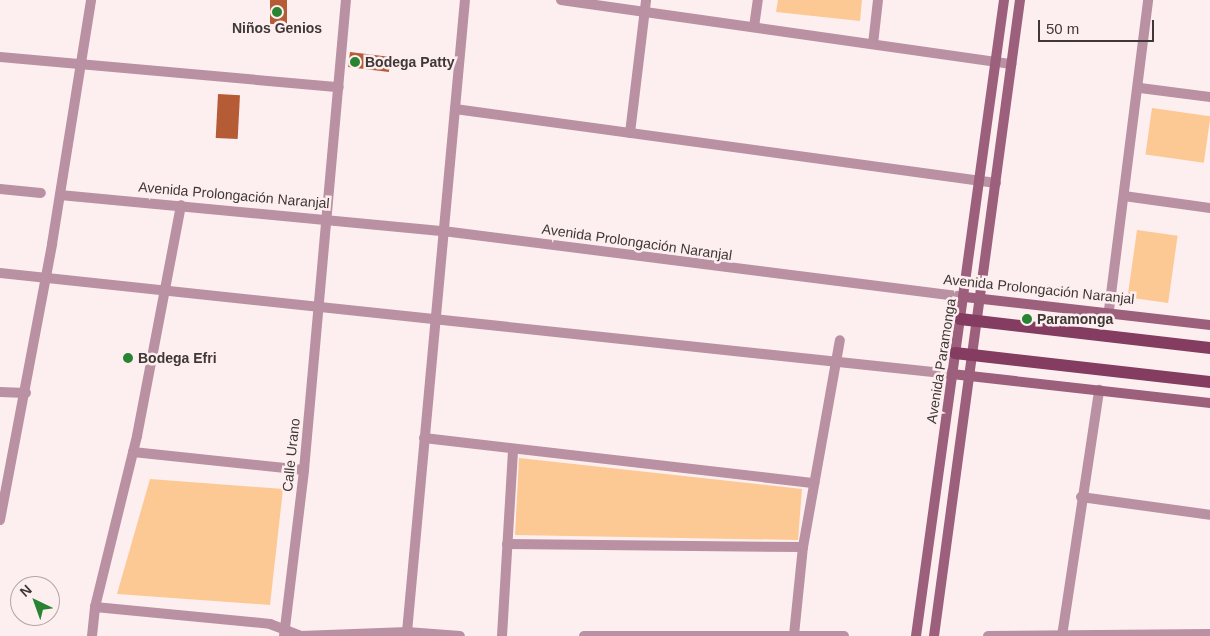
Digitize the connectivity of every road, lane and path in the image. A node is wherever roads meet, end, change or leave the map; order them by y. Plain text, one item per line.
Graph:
1 (91, 0) edge
2 (346, 0) edge
3 (465, 0) edge
4 (562, 0) edge
5 (646, 0) edge
6 (758, 0) edge
7 (878, 0) edge
8 (1004, 0) edge
9 (1020, 0) edge
10 (1148, 0) edge
11 (645, 12) junction
12 (754, 27) junction
13 (873, 44) junction
14 (0, 57) edge
15 (996, 61) junction
16 (79, 62) junction
17 (1011, 64) junction
18 (339, 87) junction
19 (1140, 88) junction
20 (1210, 96) edge
21 (454, 109) junction
22 (630, 133) junction
23 (980, 181) junction
24 (996, 183) junction
25 (0, 189) edge
26 (41, 193) dead end
27 (60, 195) junction
28 (1124, 196) junction
29 (180, 205) junction
30 (1210, 208) edge
31 (327, 219) junction
32 (443, 231) junction
33 (0, 273) edge
34 (45, 278) junction
35 (165, 291) junction
36 (965, 297) junction
37 (981, 298) junction
38 (317, 307) junction
39 (1109, 310) junction
40 (434, 319) junction
41 (960, 319) junction
42 (977, 321) junction
43 (1210, 325) edge
44 (840, 340) dead end
45 (1210, 348) edge
46 (955, 354) junction
47 (971, 356) junction
48 (836, 362) junction
49 (952, 374) junction
50 (968, 376) junction
51 (1210, 382) edge
52 (1099, 390) junction
53 (0, 392) edge
54 (26, 394) junction
55 (1210, 403) edge
56 (424, 438) junction
57 (513, 449) junction
58 (133, 452) junction
59 (304, 470) junction
60 (814, 483) junction
61 (1081, 498) junction
62 (1210, 515) edge
63 (0, 519) edge
64 (507, 544) junction
65 (803, 547) junction
66 (95, 607) junction
67 (407, 632) junction
68 (284, 633) edge
69 (1210, 634) edge
70 (758, 635) edge
71 (794, 635) junction
72 (1062, 635) edge
73 (92, 636) edge
74 (460, 636) edge
75 (502, 636) edge
76 (584, 636) edge
77 (596, 636) edge
78 (844, 636) edge
79 (916, 636) edge
80 (934, 636) edge
81 (988, 636) edge

1 - 16 street
2 - 18 street, Calle Urano
3 - 21 street
4 - 11 street
5 - 11 street
6 - 12 street
7 - 13 street
8 - 15 street, Avenida Paramonga
9 - 17 street, Avenida Paramonga
10 - 19 street
11 - 12 street
11 - 22 street
12 - 13 street
13 - 15 street
14 - 16 street
15 - 17 street
15 - 23 street, Avenida Paramonga
16 - 18 street
16 - 27 street
17 - 24 street, Avenida Paramonga
18 - 31 street, Calle Urano
19 - 20 street
19 - 28 street
21 - 22 street
21 - 32 street
22 - 23 street
23 - 24 street
23 - 36 street, Avenida Paramonga
24 - 37 street, Avenida Paramonga
25 - 26 street
27 - 29 street, Avenida Prolongación Naranjal
27 - 34 street
28 - 30 street
28 - 39 street
29 - 31 street, Avenida Prolongación Naranjal
29 - 35 street
31 - 32 street, Avenida Prolongación Naranjal
31 - 38 street, Calle Urano
32 - 36 street, Avenida Prolongación Naranjal
32 - 40 street
33 - 34 street
34 - 35 street
34 - 54 street
35 - 38 street
35 - 58 street
36 - 37 street, Avenida Prolongación Naranjal
36 - 41 street, Avenida Paramonga
37 - 39 street, Avenida Prolongación Naranjal
37 - 42 street, Avenida Paramonga
38 - 40 street
38 - 59 street, Calle Urano
39 - 43 street, Avenida Prolongación Naranjal
40 - 48 street
40 - 56 street
41 - 42 main road
41 - 46 street, Avenida Paramonga
42 - 45 main road
42 - 47 street, Avenida Paramonga
44 - 48 street
46 - 47 main road
46 - 49 street, Avenida Paramonga
47 - 50 street, Avenida Paramonga
47 - 51 main road
48 - 49 street
48 - 60 street
49 - 50 street
49 - 79 street, Avenida Paramonga
50 - 52 street
50 - 80 street, Avenida Paramonga
52 - 55 street
52 - 61 street
53 - 54 street
54 - 63 street
56 - 57 street
56 - 67 street
57 - 60 street
57 - 64 street
58 - 59 street
58 - 66 street
59 - 68 street, Calle Urano
60 - 65 street
61 - 62 street
61 - 72 street
64 - 65 street
64 - 75 street
65 - 71 street
66 - 68 street
66 - 73 street
67 - 68 street
67 - 74 street
69 - 72 street
70 - 71 street
70 - 77 street
71 - 78 street
72 - 81 street
76 - 77 street

